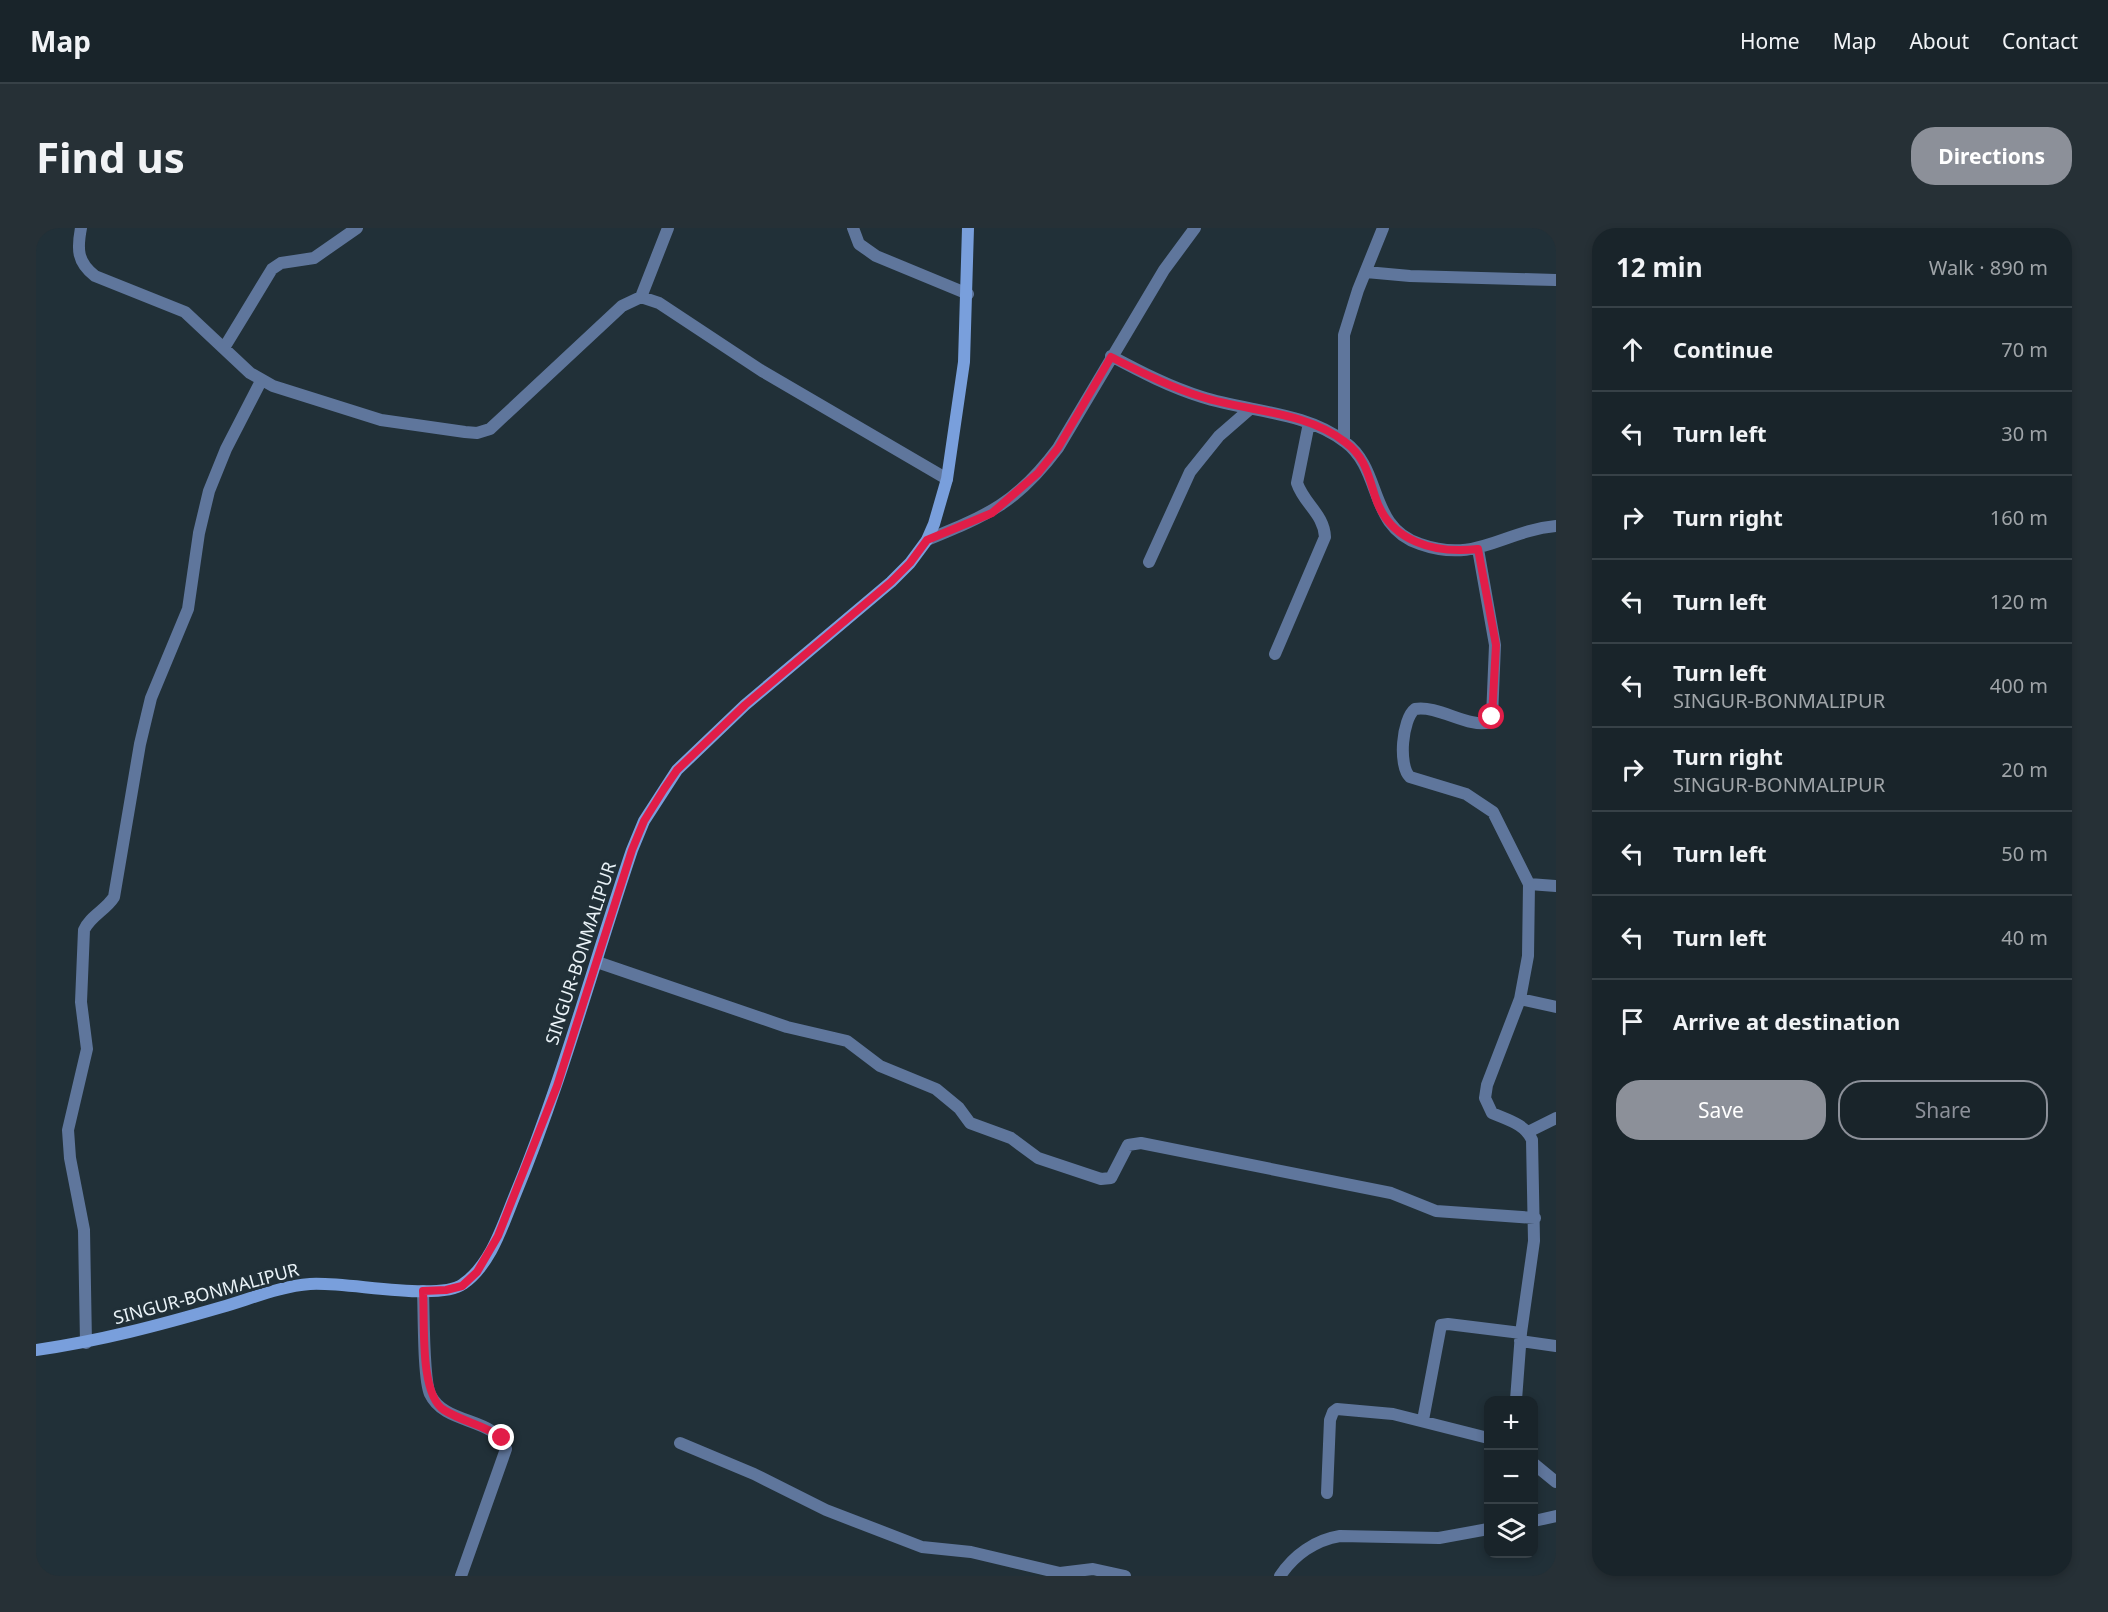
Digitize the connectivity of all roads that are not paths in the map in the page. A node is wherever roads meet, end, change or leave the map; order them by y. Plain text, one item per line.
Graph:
1 (81, 228) edge
2 (357, 228) edge
3 (668, 228) edge
4 (853, 228) edge
5 (968, 228) edge
6 (1195, 228) edge
7 (1383, 228) edge
8 (1366, 272) junction
9 (1556, 280) edge
10 (968, 294) junction
11 (641, 297) junction
12 (225, 348) junction
13 (1111, 357) junction
14 (261, 381) junction
15 (1250, 410) junction
16 (1309, 423) junction
17 (1344, 441) junction
18 (947, 479) junction
19 (1556, 526) edge
20 (927, 540) junction
21 (1478, 549) junction
22 (1149, 562) dead end
23 (1275, 654) dead end
24 (1529, 884) junction
25 (1556, 886) edge
26 (597, 962) junction
27 (1520, 999) junction
28 (1556, 1007) edge
29 (1556, 1118) edge
30 (1528, 1132) junction
31 (1534, 1218) junction
32 (423, 1291) junction
33 (1520, 1337) junction
34 (86, 1343) junction
35 (1556, 1346) edge
36 (36, 1350) edge
37 (1516, 1396) edge
38 (1423, 1420) junction
39 (1484, 1437) edge
40 (680, 1443) dead end
41 (1538, 1468) edge
42 (1556, 1482) edge
43 (1327, 1493) dead end
44 (1556, 1516) edge
45 (1538, 1520) edge
46 (1484, 1530) edge
47 (461, 1576) edge
48 (1125, 1576) edge
49 (1280, 1576) edge

1 - 12 street
2 - 12 street
3 - 11 street
4 - 10 street
5 - 10 street, SINGUR-BONMALIPUR
6 - 13 street
7 - 8 street
8 - 9 street
8 - 17 street
10 - 18 street, SINGUR-BONMALIPUR
11 - 14 street
11 - 18 street
12 - 14 street
13 - 15 street
13 - 20 street
14 - 34 street
15 - 16 street
15 - 22 street
16 - 17 street
16 - 23 street
17 - 21 street
18 - 20 street, SINGUR-BONMALIPUR
19 - 21 street
20 - 26 street, SINGUR-BONMALIPUR
21 - 24 street
24 - 25 street
24 - 27 street
26 - 31 street
26 - 32 street, SINGUR-BONMALIPUR
27 - 28 street
27 - 30 street
29 - 30 street
30 - 31 street
31 - 33 street
32 - 34 street, SINGUR-BONMALIPUR
32 - 47 street
33 - 35 street
33 - 37 street
33 - 38 street
34 - 36 street, SINGUR-BONMALIPUR
38 - 39 street
38 - 43 street
40 - 48 street
41 - 42 street
44 - 45 street
46 - 49 street

